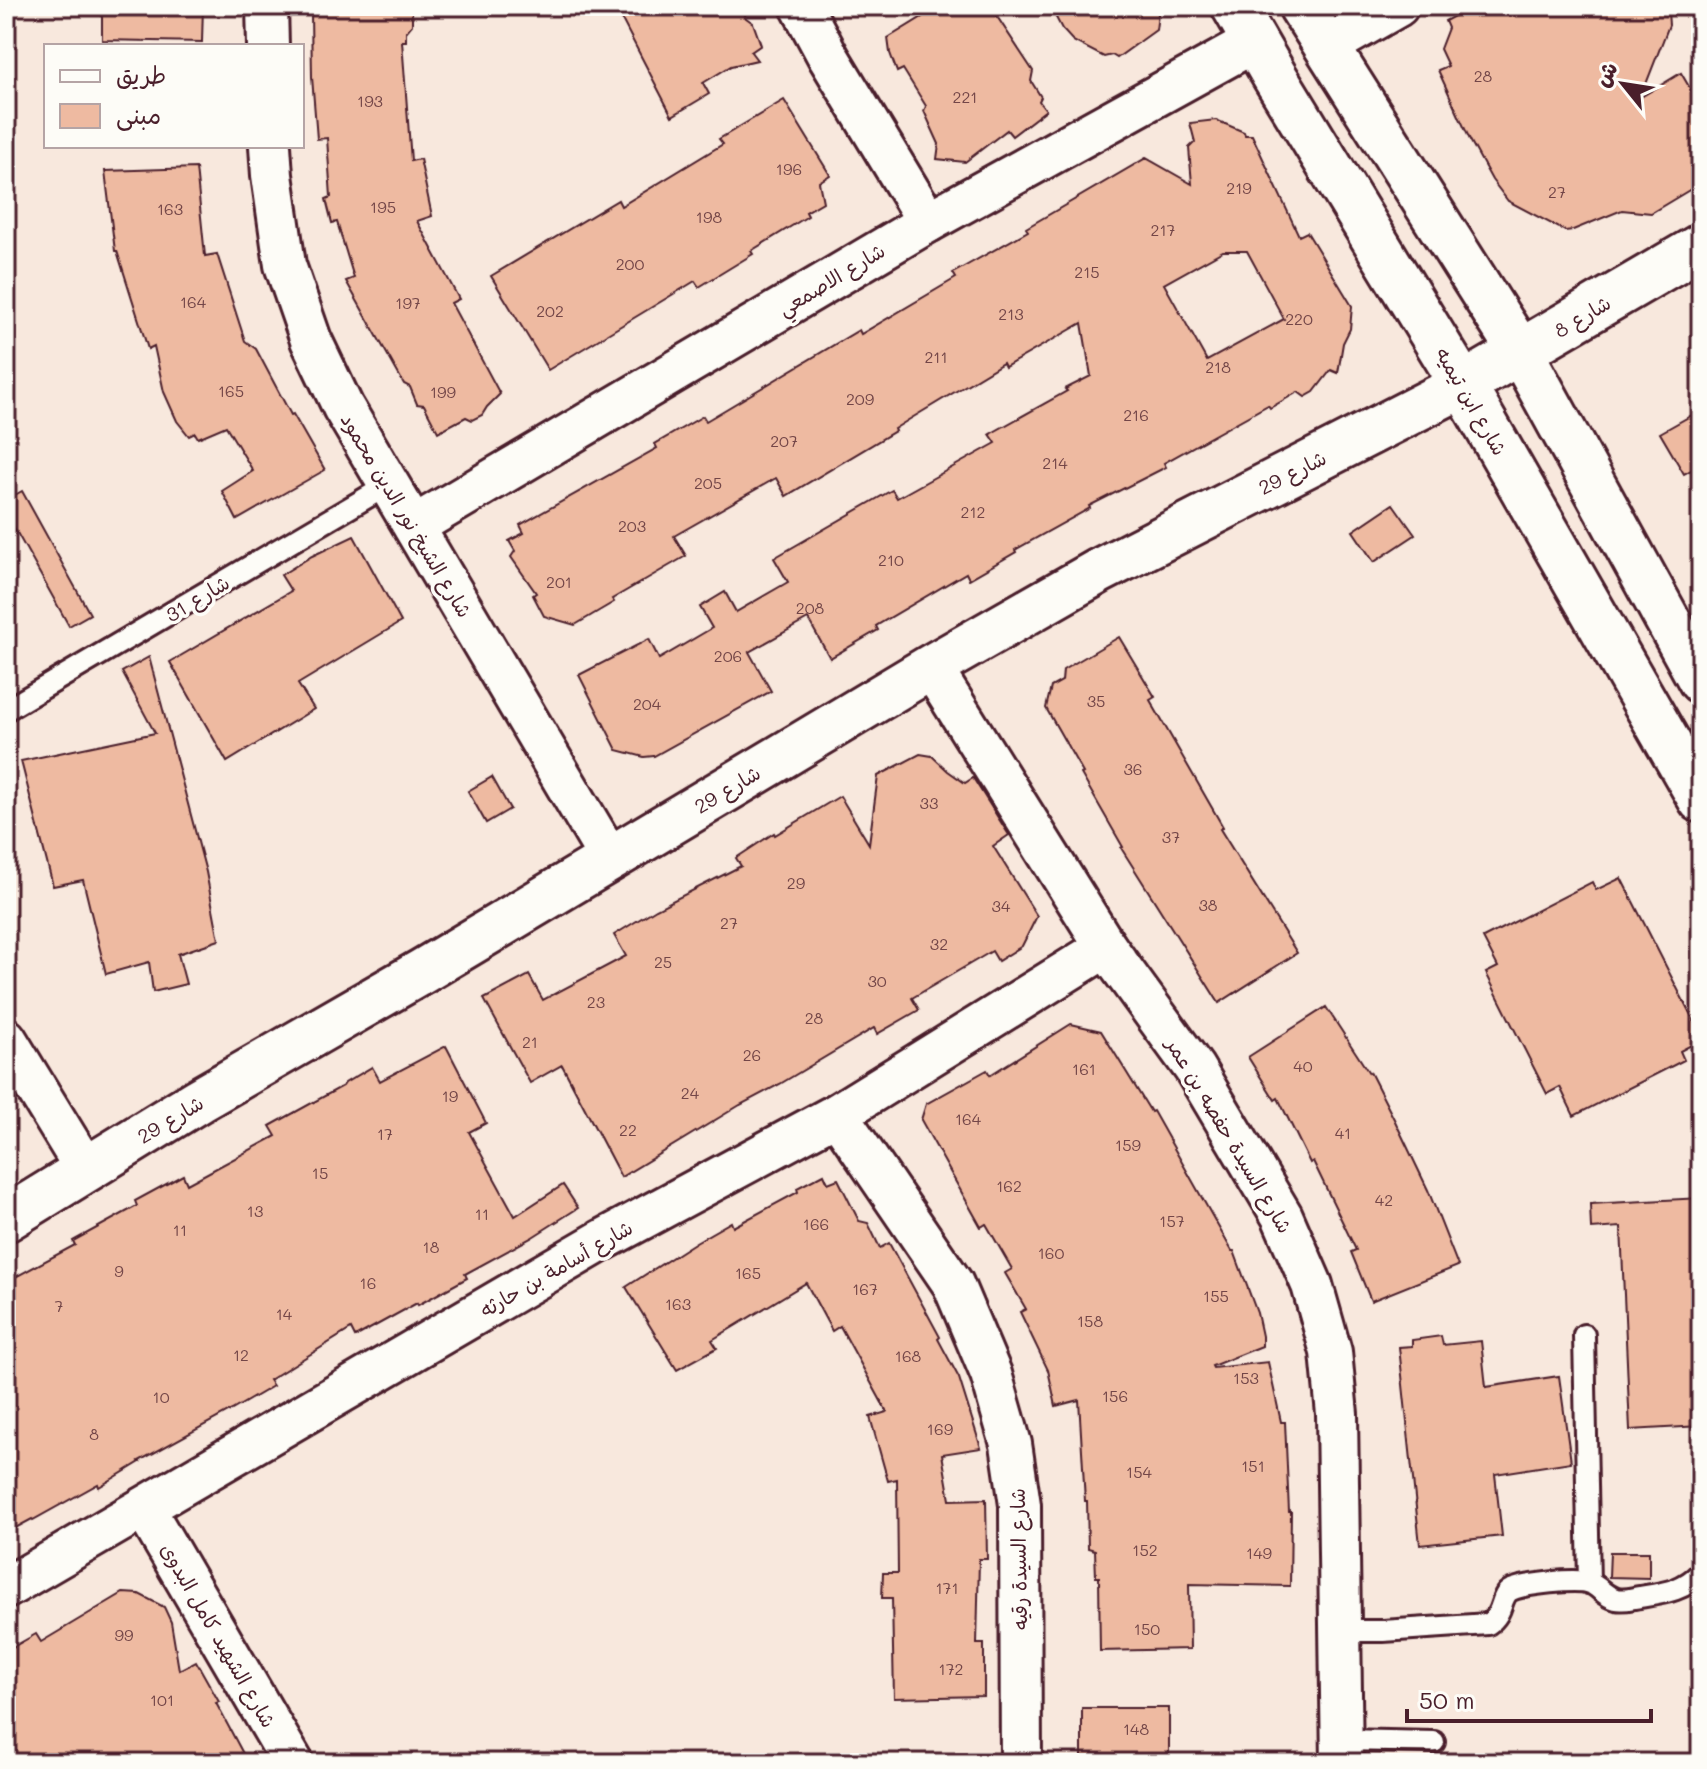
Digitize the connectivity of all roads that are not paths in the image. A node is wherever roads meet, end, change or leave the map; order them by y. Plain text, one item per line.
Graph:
1 (267, 6) edge
2 (801, 6) edge
3 (1301, 6) edge
4 (1398, 6) edge
5 (1244, 24) edge
6 (268, 44) edge
7 (1326, 47) junction
8 (270, 148) edge
9 (928, 222) junction
10 (1701, 246) edge
11 (1521, 353) junction
12 (1463, 385) junction
13 (388, 485) junction
14 (414, 526) junction
15 (931, 667) junction
16 (1701, 681) edge
17 (6, 710) edge
18 (1701, 800) edge
19 (610, 859) junction
20 (1106, 947) junction
21 (6, 1039) edge
22 (837, 1114) junction
23 (86, 1170) junction
24 (6, 1219) edge
25 (1584, 1335) dead end
26 (144, 1508) junction
27 (1701, 1572) edge
28 (1589, 1583) junction
29 (6, 1588) edge
30 (1341, 1631) junction
31 (1434, 1742) dead end
32 (1342, 1752) edge
33 (293, 1763) edge
34 (1021, 1763) edge

1 - 6 street
2 - 9 street
3 - 7 street
4 - 7 street
5 - 9 street, شارع الاصمعي
5 - 12 street, شارع ابن تيميه
7 - 11 street
8 - 13 street, شارع الشيخ نور الدين محمود
9 - 14 street, شارع الاصمعي
10 - 11 street, شارع 8
11 - 12 street, شارع 8
11 - 16 street
12 - 15 street, شارع 29
12 - 18 street, شارع ابن تيميه
13 - 14 street, شارع الشيخ نور الدين محمود
13 - 17 lane, شارع 31
14 - 19 street, شارع الشيخ نور الدين محمود
15 - 19 street, شارع 29
15 - 20 street, شارع السيدة حفصه بن عمر
19 - 23 street, شارع 29
20 - 22 street, شارع أسامة بن حارثه
20 - 30 street, شارع السيدة حفصه بن عمر
21 - 23 street
22 - 26 street, شارع أسامة بن حارثه
22 - 34 street, شارع السيدة رقيه
23 - 24 street, شارع 29
25 - 28 lane
26 - 29 street, شارع أسامة بن حارثه
26 - 33 street, شارع الشهيد كامل البدوى
27 - 28 lane
28 - 30 lane
30 - 32 street, شارع السيدة حفصه بن عمر
31 - 32 lane

